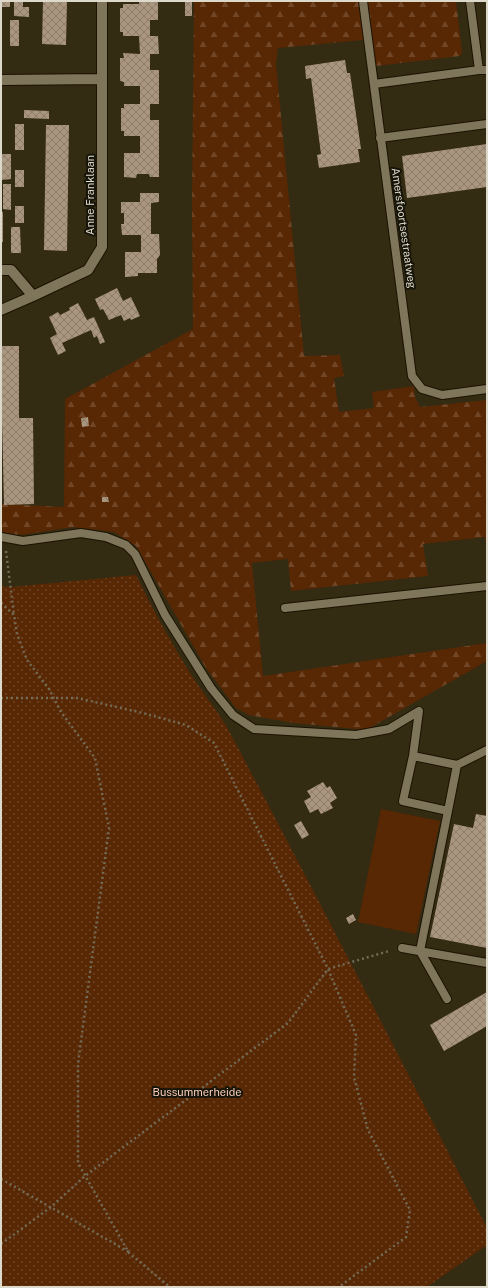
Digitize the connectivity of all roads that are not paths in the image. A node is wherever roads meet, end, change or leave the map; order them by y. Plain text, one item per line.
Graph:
1 (102, 1) edge
2 (363, 1) edge
3 (470, 1) edge
4 (483, 70) edge
5 (102, 79) junction
6 (1, 80) edge
7 (374, 84) junction
8 (487, 124) edge
9 (380, 138) junction
10 (1, 270) edge
11 (33, 296) junction
12 (1, 310) edge
13 (487, 389) edge
14 (1, 537) edge
15 (487, 586) edge
16 (285, 608) dead end
17 (487, 750) edge
18 (413, 756) junction
19 (458, 765) junction
20 (448, 811) junction
21 (402, 948) road end
22 (420, 951) junction
23 (487, 963) edge
24 (447, 999) dead end

1 - 5 street, Anne Franklaan
2 - 7 lane, Amersfoortsestraatweg
3 - 4 lane
4 - 7 lane
5 - 6 street
5 - 11 street, Anne Franklaan
7 - 9 lane, Amersfoortsestraatweg
8 - 9 lane
9 - 13 lane, Amersfoortsestraatweg
10 - 11 street
11 - 12 street, Anne Franklaan
14 - 18 lane
15 - 16 lane
17 - 19 lane
18 - 19 lane
18 - 20 lane
19 - 20 lane
20 - 22 lane
21 - 22 lane
22 - 23 lane
22 - 24 lane

